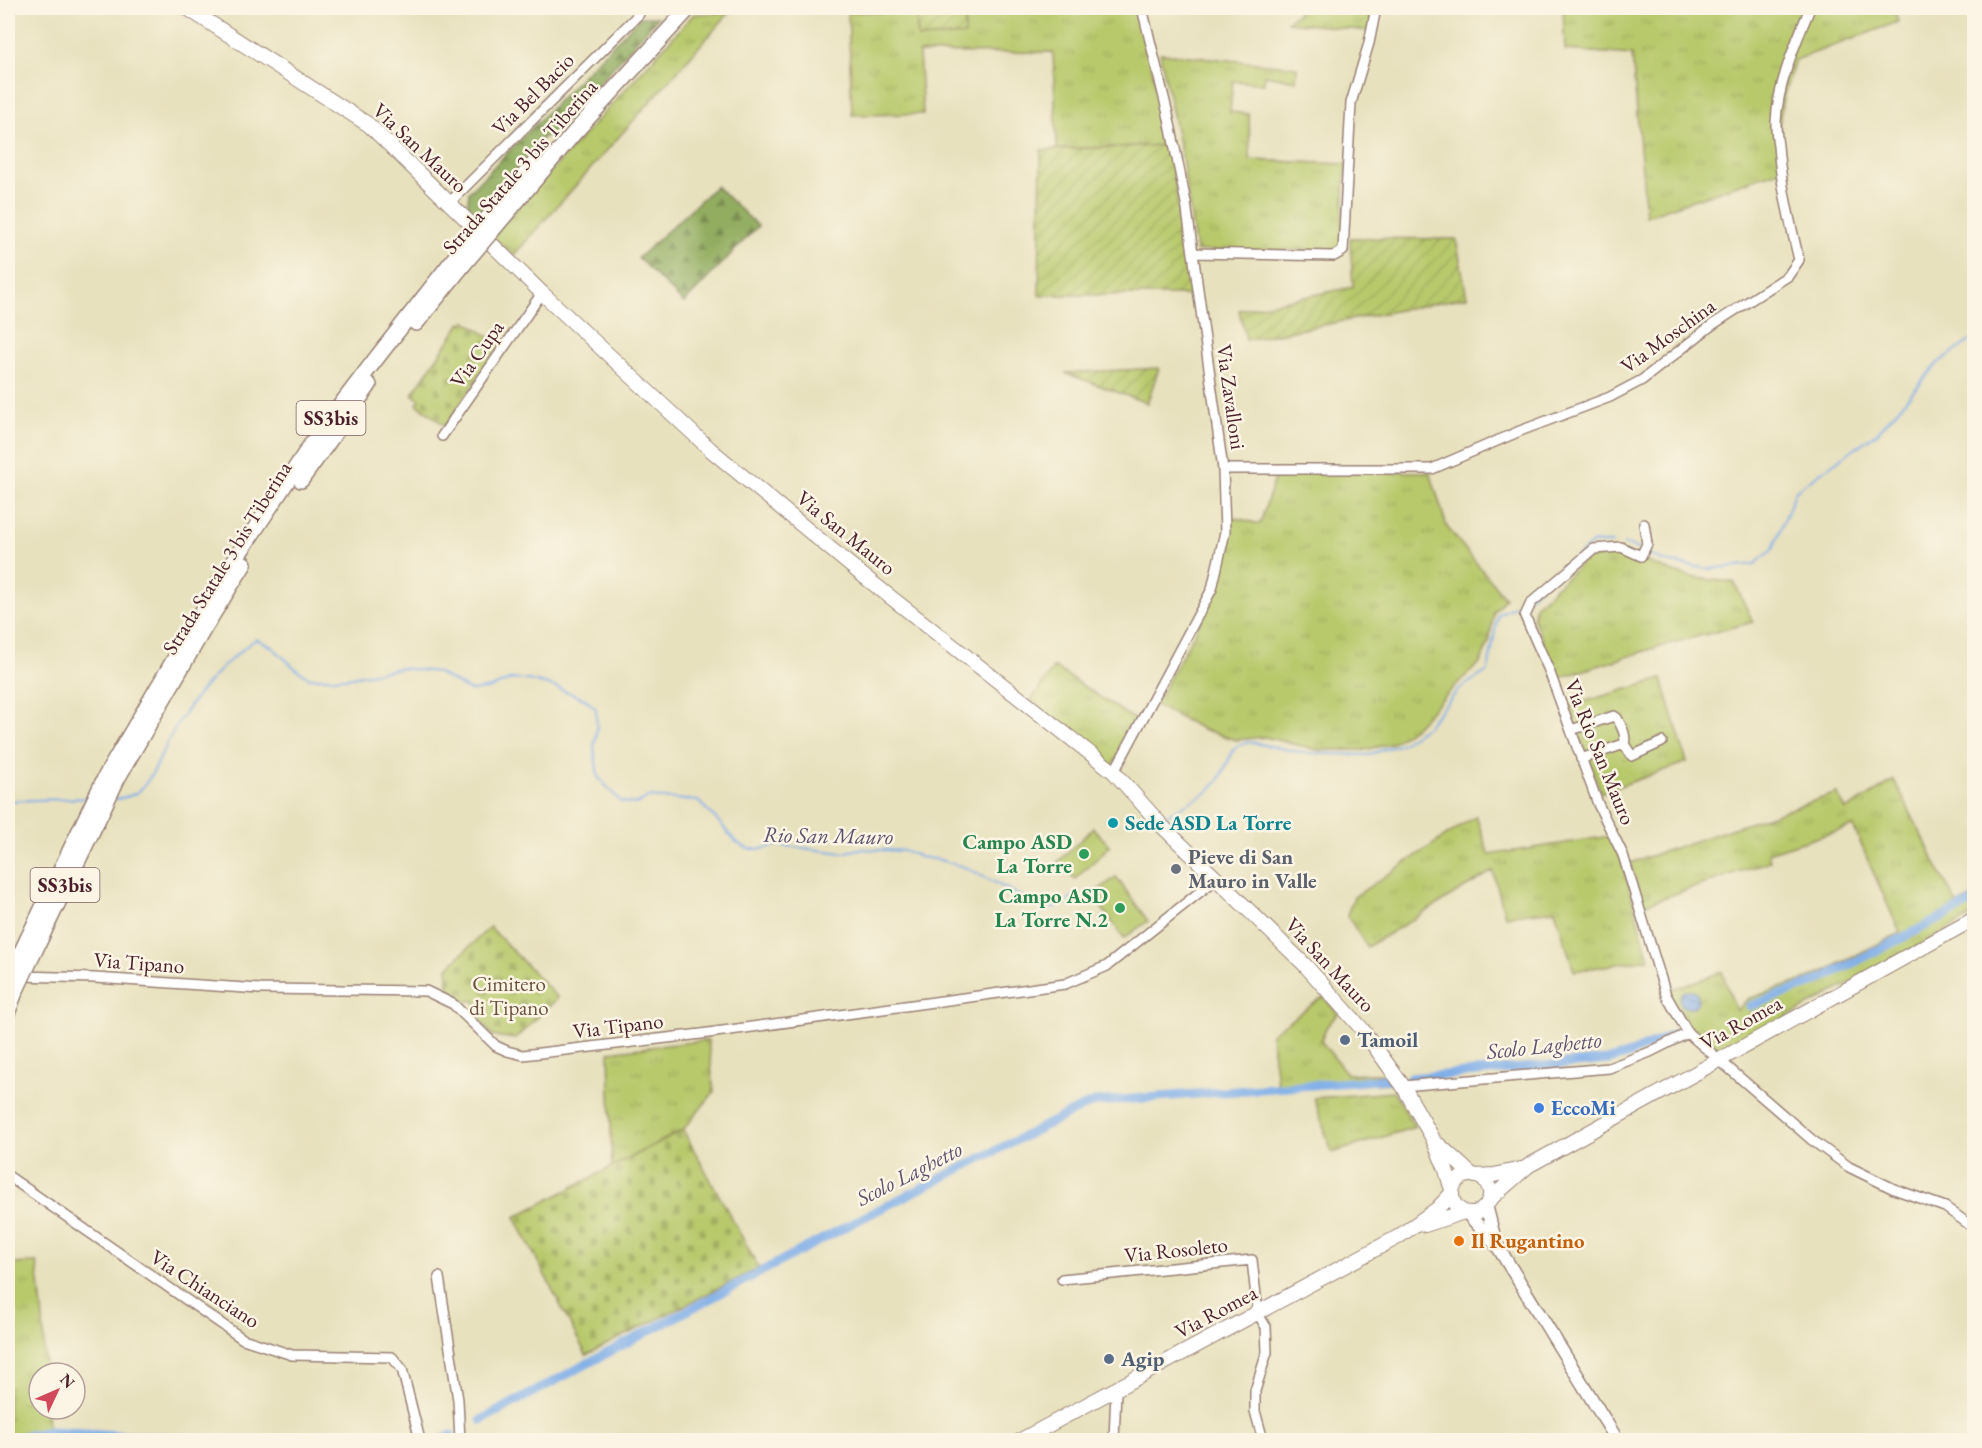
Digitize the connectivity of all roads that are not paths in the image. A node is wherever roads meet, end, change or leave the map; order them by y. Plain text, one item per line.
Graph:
1 (187, 8) edge
2 (638, 8) edge
3 (676, 8) edge
4 (689, 8) edge
5 (1142, 8) edge
6 (1376, 8) edge
7 (1810, 8) edge
8 (648, 45) junction
9 (449, 203) junction
10 (1192, 253) junction
11 (542, 292) junction
12 (442, 436) dead end
13 (1223, 469) junction
14 (1644, 524) dead end
15 (1570, 730) junction
16 (1662, 742) dead end
17 (1624, 744) junction
18 (1581, 759) junction
19 (1114, 772) junction
20 (1216, 879) junction
21 (1974, 919) edge
22 (8, 976) edge
23 (11, 987) edge
24 (8, 1011) edge
25 (1688, 1033) junction
26 (1717, 1060) junction
27 (1403, 1086) junction
28 (1432, 1137) junction
29 (1528, 1166) junction
30 (8, 1176) edge
31 (1474, 1176) junction
32 (1452, 1191) junction
33 (1487, 1203) junction
34 (1465, 1212) junction
35 (1974, 1228) edge
36 (1398, 1237) junction
37 (1498, 1247) junction
38 (439, 1277) dead end
39 (1062, 1279) dead end
40 (1258, 1314) junction
41 (1116, 1390) junction
42 (420, 1440) edge
43 (460, 1440) edge
44 (1021, 1440) edge
45 (1114, 1440) edge
46 (1263, 1440) edge
47 (1617, 1440) edge

1 - 9 main road, Via San Mauro
2 - 9 street, Via Bel Bacio
3 - 8 highway, Strada Statale 3 bis Tiberina / SS3bis
4 - 8 highway, Strada Statale 3 bis Tiberina / SS3bis
5 - 10 street, Via Zavalloni
6 - 10 street
7 - 13 street, Via Moschina
8 - 23 highway, Strada Statale 3 bis Tiberina / SS3bis, bridge
9 - 11 main road, Via San Mauro
10 - 13 street, Via Zavalloni
11 - 12 street, Via Cupa
11 - 19 main road, Via San Mauro
13 - 19 street, Via Zavalloni
14 - 15 street, Via Rio San Mauro
15 - 17 street
15 - 18 street, Via Rio San Mauro
16 - 17 street
17 - 18 street
18 - 25 street, Via Rio San Mauro
19 - 20 main road, Via San Mauro
20 - 22 street, Via Tipano
20 - 27 main road, Via San Mauro
21 - 26 main road, Via Romea
23 - 24 highway, Strada Statale 3 bis Tiberina / SS3bis
25 - 26 street, Via Rio San Mauro
25 - 27 street
26 - 29 main road, Via Romea
26 - 35 street, Via Rio San Mauro
27 - 28 main road, Via San Mauro
28 - 31 main road, Via San Mauro
28 - 32 main road, Via San Mauro
29 - 31 main road, Via Romea
29 - 33 main road, Via Romea
30 - 42 street, Via Chianciano
31 - 32 main road
31 - 33 main road
32 - 34 main road
32 - 36 main road, Via Romea
33 - 34 main road
33 - 37 street
34 - 36 main road, Via Romea
34 - 37 street
36 - 40 main road, Via Romea
37 - 47 street
38 - 43 street
39 - 40 street, Via Rosoleto
40 - 41 main road, Via Romea
40 - 46 street, Via Rosoleto
41 - 44 main road, Via Romea
41 - 45 street

